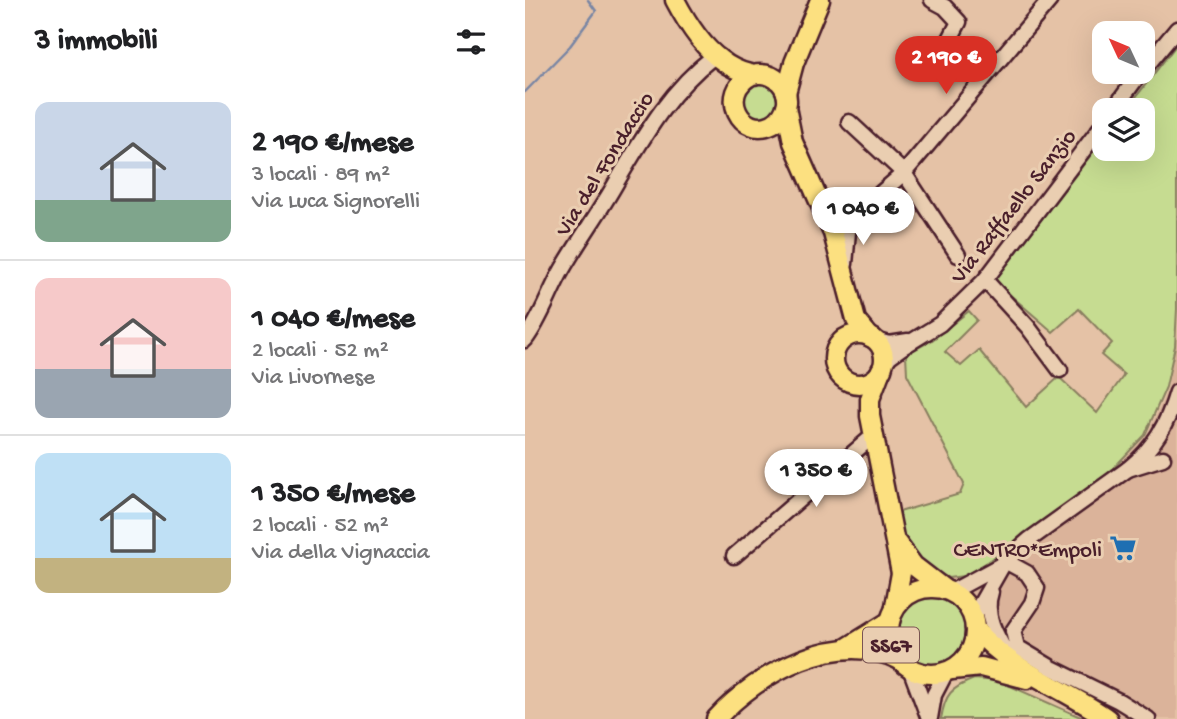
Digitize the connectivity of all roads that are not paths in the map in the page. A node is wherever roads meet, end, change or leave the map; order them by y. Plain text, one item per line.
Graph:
1 (675, 0) edge
2 (820, 0) edge
3 (932, 0) edge
4 (1050, 0) edge
5 (1177, 29) edge
6 (711, 53) junction
7 (1155, 55) edge
8 (752, 75) junction
9 (986, 75) junction
10 (735, 95) junction
11 (786, 100) junction
12 (849, 122) dead end
13 (756, 126) junction
14 (1092, 139) edge
15 (801, 165) junction
16 (904, 173) junction
17 (822, 206) junction
18 (861, 210) junction
19 (958, 255) dead end
20 (845, 276) junction
21 (985, 280) junction
22 (850, 302) junction
23 (919, 337) junction
24 (873, 338) junction
25 (525, 340) edge
26 (840, 343) junction
27 (882, 368) junction
28 (1060, 370) dead end
29 (846, 380) junction
30 (1177, 392) edge
31 (870, 416) junction
32 (874, 435) junction
33 (1163, 458) dead end
34 (1128, 469) junction
35 (894, 539) junction
36 (734, 556) dead end
37 (1002, 565) junction
38 (949, 591) junction
39 (891, 617) junction
40 (974, 623) junction
41 (845, 649) junction
42 (905, 664) junction
43 (1014, 664) junction
44 (949, 671) junction
45 (1054, 688) junction
46 (716, 719) edge
47 (929, 719) edge
48 (1108, 719) edge
49 (1148, 719) edge

1 - 6 main road
2 - 11 main road
3 - 9 street
4 - 9 street
5 - 7 street
6 - 8 main road
6 - 10 main road
6 - 25 street, Via del Fondaccio
8 - 10 main road
8 - 11 main road
9 - 16 street
10 - 13 main road, SS67
11 - 13 main road
11 - 15 main road, SS67
12 - 16 street
13 - 15 main road, SS67
14 - 21 street, Via Raffaello Sanzio
15 - 17 main road, SS67
16 - 18 street
16 - 19 street
17 - 18 street
17 - 20 main road, SS67
18 - 20 street
20 - 22 main road, SS67
21 - 23 street, Via Raffaello Sanzio
21 - 28 street
22 - 24 main road, SS67
22 - 26 main road, SS67
23 - 24 street, Via Raffaello Sanzio
23 - 27 street, Via Raffaello Sanzio
24 - 26 main road
24 - 27 main road, SS67
26 - 29 main road, SS67
27 - 29 main road
27 - 31 main road, SS67
29 - 31 main road, SS67
30 - 34 street
31 - 32 main road, SS67
32 - 35 main road, SS67
32 - 36 street
33 - 34 street
34 - 37 street
35 - 38 main road, SS67
35 - 39 main road, SS67
37 - 38 street
37 - 40 street
37 - 43 street
37 - 49 street
38 - 39 main road, SS67
38 - 40 main road, SS67
39 - 41 main road, SS67
39 - 42 main road, SS67
40 - 43 main road
40 - 44 main road, SS67
41 - 42 main road, SS67
41 - 46 main road, SS67
42 - 44 main road, SS67
42 - 47 street, SS67
43 - 45 main road
44 - 45 main road
44 - 47 street, SS67
45 - 48 main road

